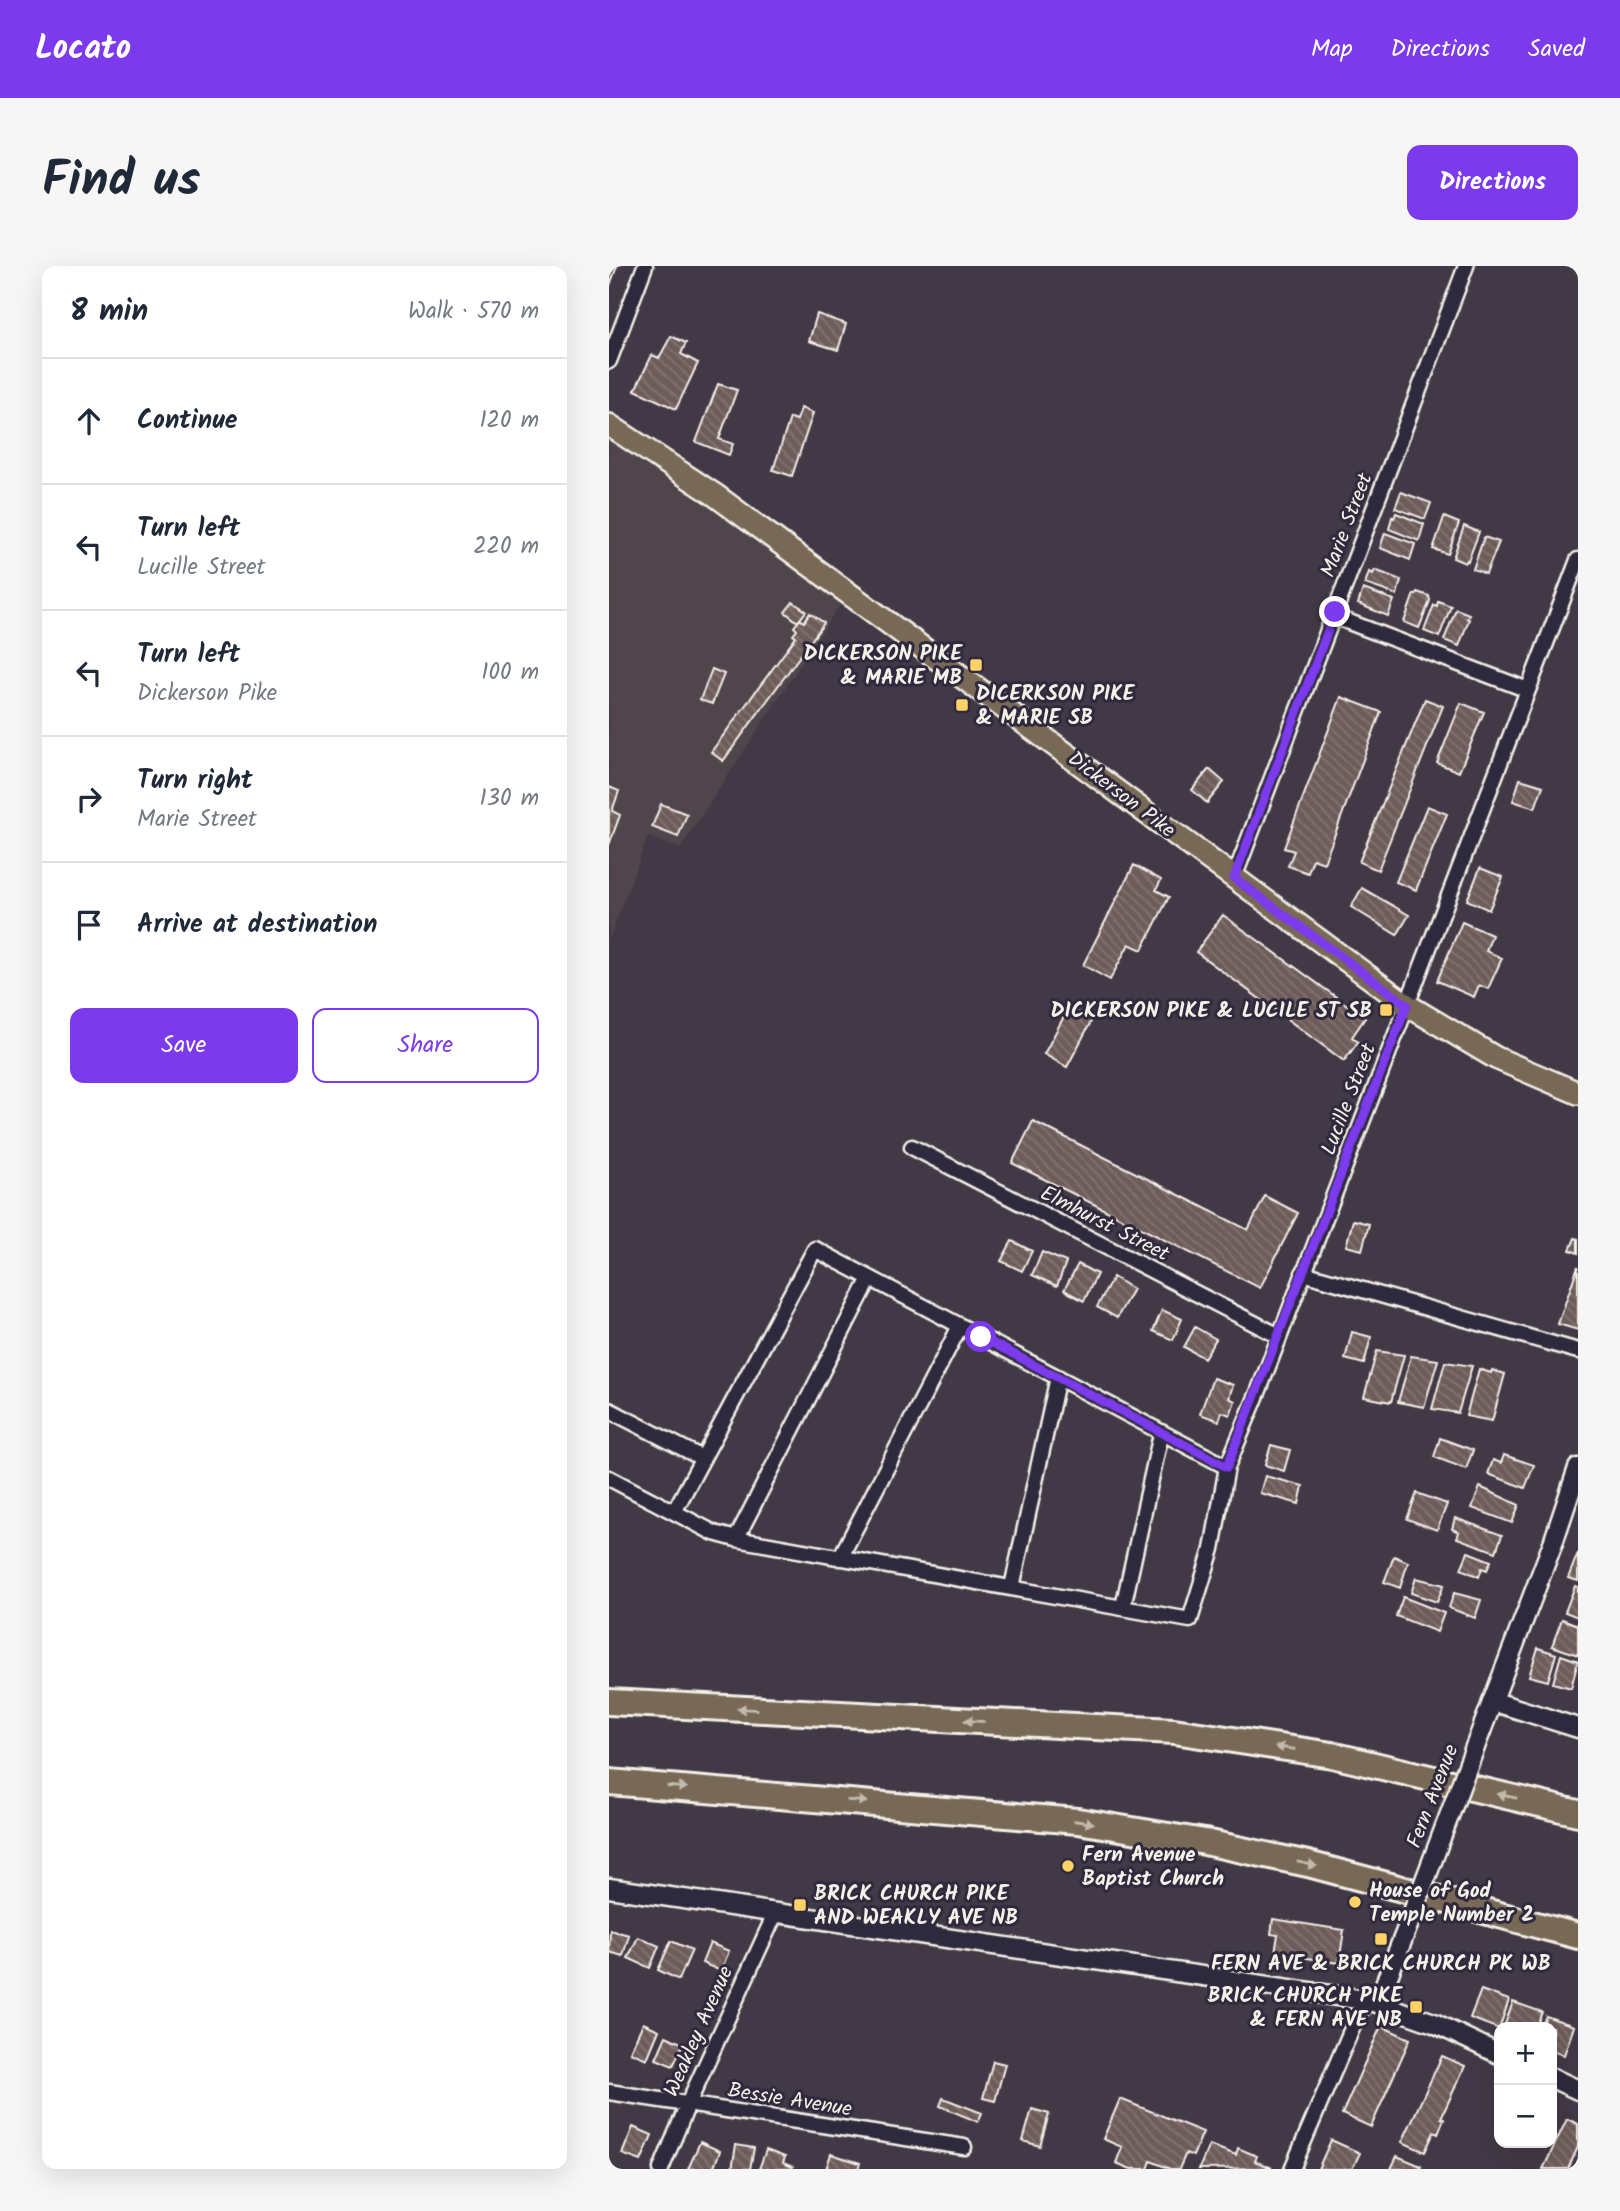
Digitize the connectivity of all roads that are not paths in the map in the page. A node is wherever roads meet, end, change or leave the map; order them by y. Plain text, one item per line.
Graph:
1 (645, 266) edge
2 (1466, 266) edge
3 (609, 361) edge
4 (609, 425) edge
5 (1578, 560) edge
6 (1333, 616) junction
7 (1528, 690) junction
8 (1234, 878) junction
9 (1407, 1005) junction
10 (1578, 1093) edge
11 (912, 1147) dead end
12 (1303, 1273) junction
13 (870, 1278) junction
14 (960, 1326) junction
15 (1279, 1336) junction
16 (1578, 1351) edge
17 (1058, 1377) junction
18 (609, 1410) edge
19 (1161, 1434) junction
20 (702, 1458) junction
21 (1227, 1467) junction
22 (1578, 1468) edge
23 (609, 1478) edge
24 (674, 1512) junction
25 (736, 1539) junction
26 (840, 1558) junction
27 (1012, 1587) junction
28 (1123, 1606) junction
29 (1492, 1701) junction
30 (609, 1702) edge
31 (1578, 1728) edge
32 (609, 1782) edge
33 (1577, 1812) edge
34 (609, 1888) edge
35 (776, 1912) junction
36 (1578, 1936) edge
37 (1371, 2001) junction
38 (1494, 2051) edge
39 (1557, 2080) edge
40 (1578, 2090) edge
41 (609, 2092) edge
42 (688, 2104) junction
43 (964, 2147) dead end
44 (661, 2169) edge
45 (1292, 2169) edge

1 - 3 street
2 - 6 street, Marie Street
4 - 8 main road, Dickerson Pike
5 - 7 street, Lucille Street
6 - 7 street
6 - 8 street, Marie Street
7 - 9 street, Lucille Street
8 - 9 main road, Dickerson Pike
9 - 10 main road, Dickerson Pike
9 - 12 street, Lucille Street
11 - 15 street, Elmhurst Street
12 - 15 street, Lucille Street
12 - 16 street
13 - 14 street
13 - 20 street
13 - 25 street
14 - 17 street
14 - 26 street
15 - 21 street, Lucille Street
17 - 19 street
17 - 27 street
18 - 20 street
19 - 21 street
19 - 28 street
20 - 24 street
21 - 28 street, Lucille Street
22 - 29 street, Fern Avenue
23 - 24 street
24 - 25 street
25 - 26 street
26 - 27 street
27 - 28 street
29 - 31 street
29 - 37 street, Fern Avenue, bridge
33 -> 30 highway
32 -> 36 highway
34 - 35 street
35 - 37 street
35 - 42 street, Weakley Avenue
37 - 38 street
37 - 45 street, Fern Avenue
39 - 40 street
41 - 42 street, Bessie Avenue
42 - 43 street, Bessie Avenue
42 - 44 street, Weakley Avenue

